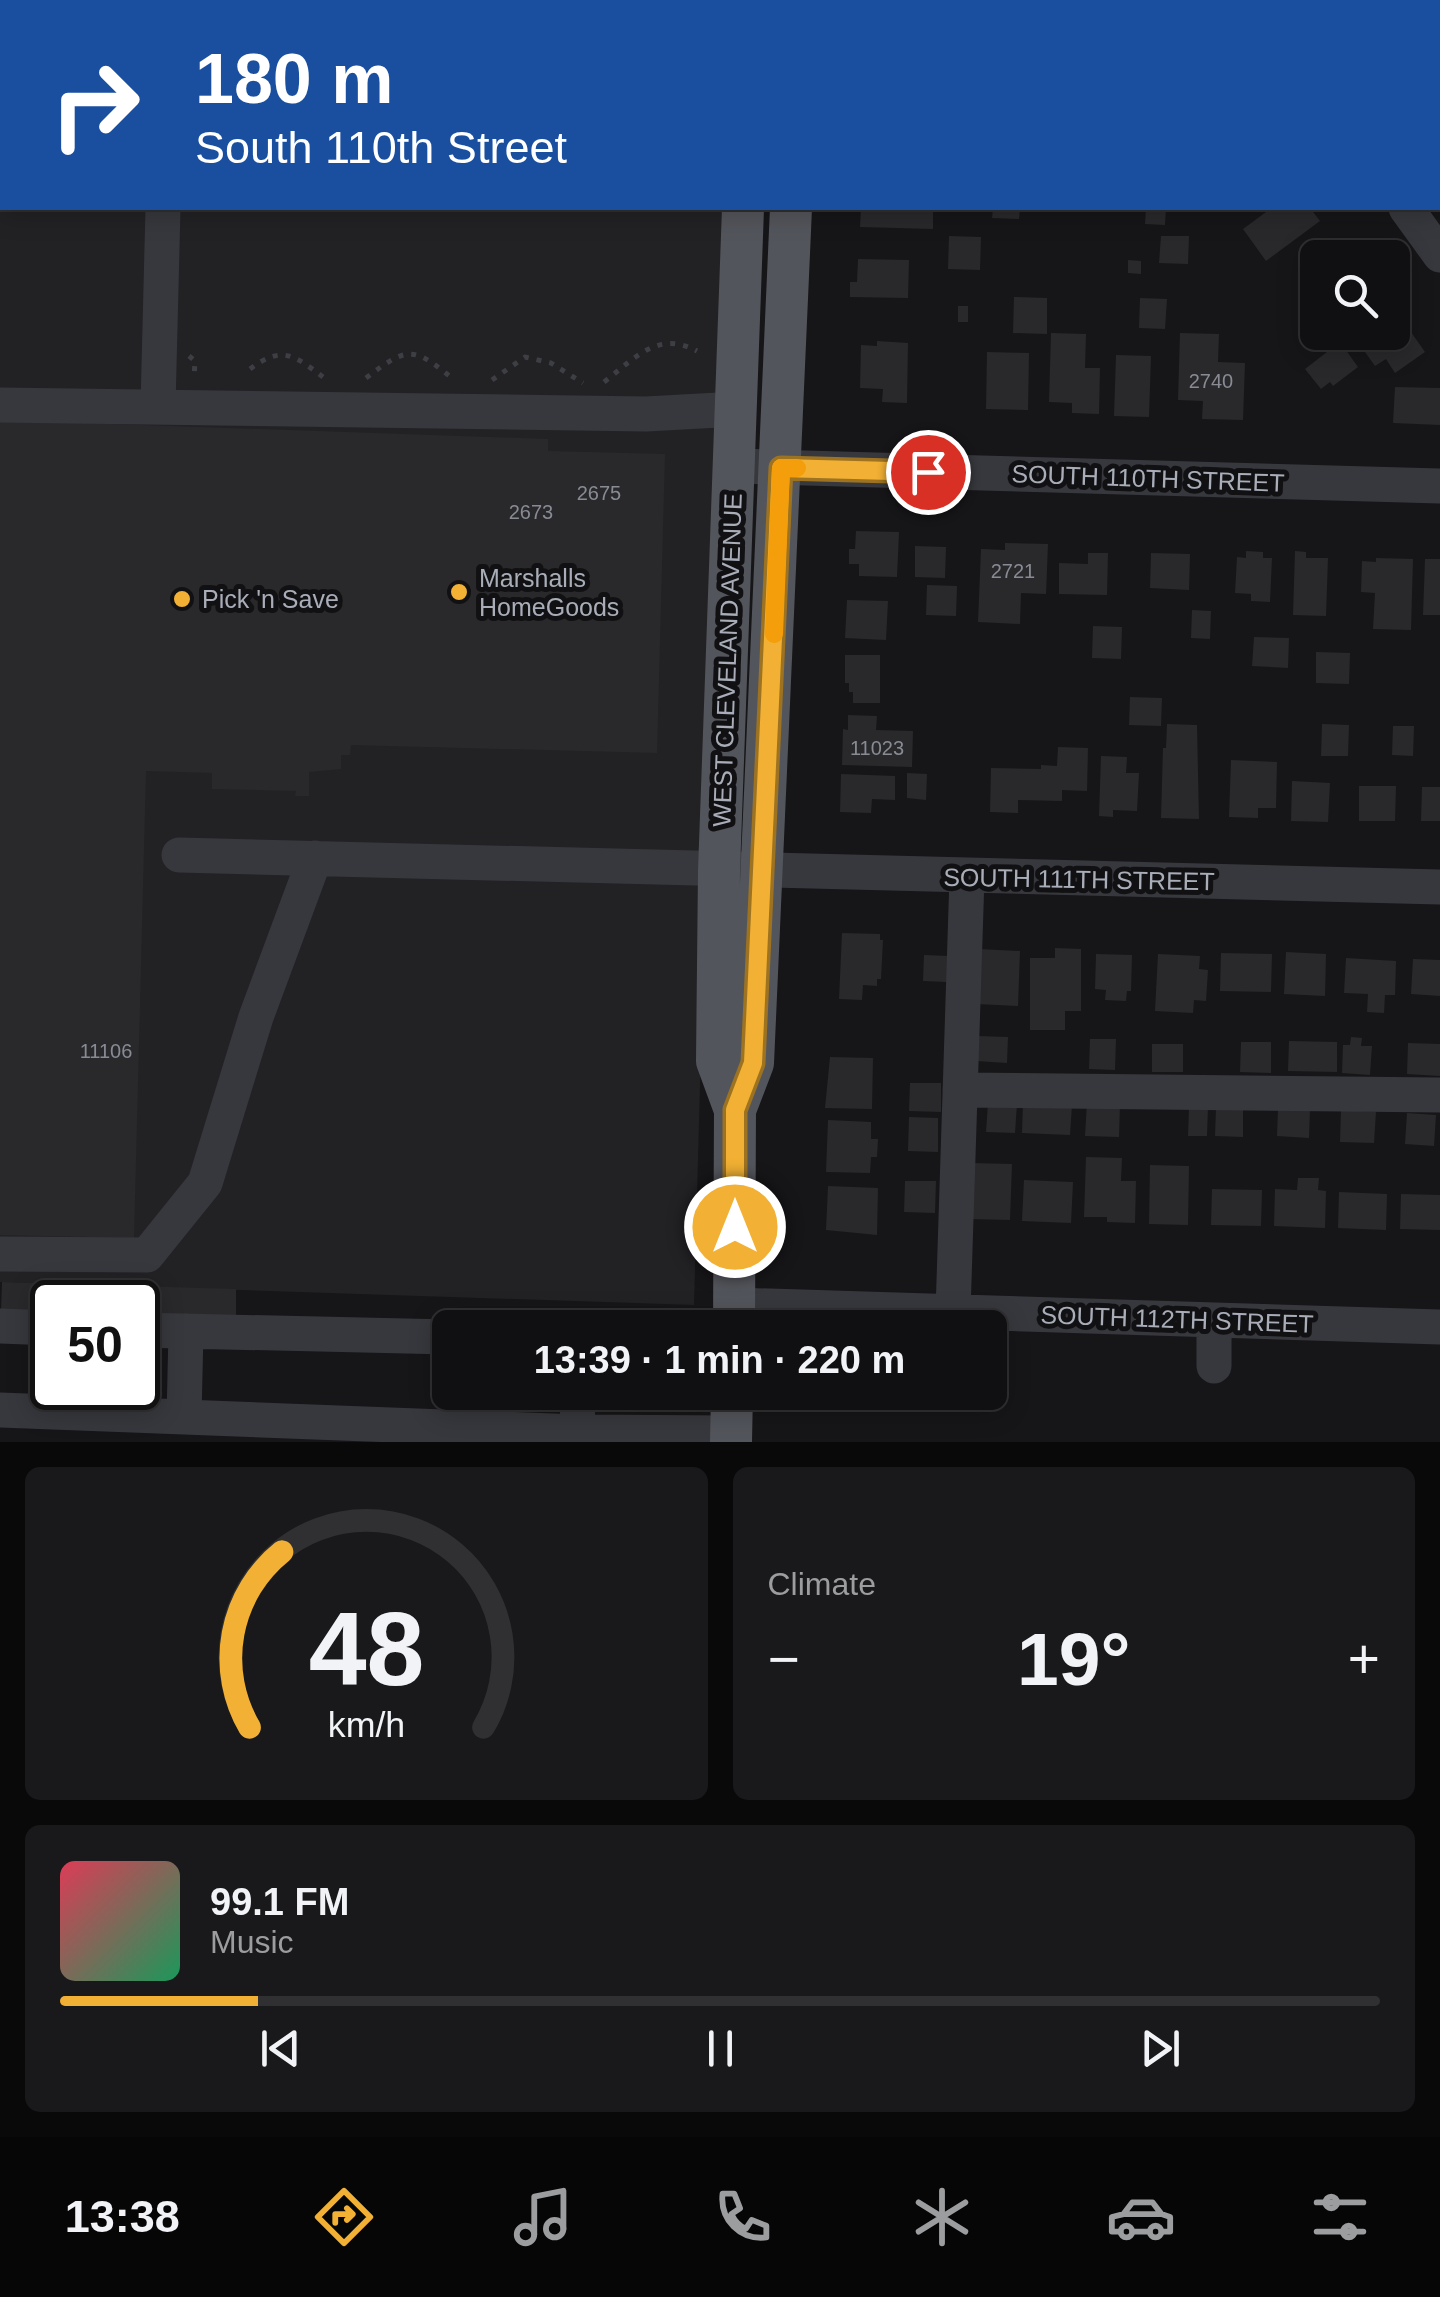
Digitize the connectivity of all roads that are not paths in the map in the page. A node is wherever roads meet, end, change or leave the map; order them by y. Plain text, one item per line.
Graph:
1 (163, 210) edge
2 (742, 210) edge
3 (790, 210) edge
4 (1407, 210) edge
5 (1440, 256) edge
6 (0, 404) edge
7 (158, 406) junction
8 (737, 409) junction
9 (735, 466) junction
10 (781, 468) junction
11 (1440, 486) edge
12 (179, 855) dead end
13 (315, 858) junction
14 (718, 870) junction
15 (764, 872) junction
16 (967, 877) junction
17 (1440, 887) edge
18 (960, 1090) junction
19 (1440, 1095) edge
20 (735, 1110) junction
21 (0, 1254) edge
22 (735, 1310) edge
23 (953, 1310) edge
24 (1007, 1314) edge
25 (1214, 1320) junction
26 (0, 1326) edge
27 (30, 1327) edge
28 (1440, 1327) edge
29 (160, 1330) edge
30 (186, 1331) junction
31 (432, 1337) edge
32 (1214, 1366) dead end
33 (0, 1410) edge
34 (577, 1410) edge
35 (184, 1417) junction
36 (731, 1422) edge
37 (578, 1432) junction

1 - 7 street
2 - 8 main road, WEST CLEVELAND AVENUE
3 - 10 main road, WEST CLEVELAND AVENUE
4 - 5 street
6 - 7 street
7 - 8 street
8 - 9 main road, WEST CLEVELAND AVENUE
9 - 10 street, SOUTH 110TH STREET
9 - 14 main road, WEST CLEVELAND AVENUE
10 - 11 street, SOUTH 110TH STREET
10 - 15 main road, WEST CLEVELAND AVENUE
12 - 13 street, SOUTH 111TH STREET
13 - 14 street, SOUTH 111TH STREET
13 - 21 street
14 - 15 street, SOUTH 111TH STREET
14 - 20 main road, WEST CLEVELAND AVENUE
15 - 16 street, SOUTH 111TH STREET
15 - 20 main road, WEST CLEVELAND AVENUE
16 - 17 street, SOUTH 111TH STREET
16 - 18 street
18 - 19 street
18 - 23 street
20 - 22 main road, WEST CLEVELAND AVENUE
24 - 25 street, SOUTH 112TH STREET
25 - 28 street, SOUTH 112TH STREET
25 - 32 street
26 - 27 street
29 - 30 street
30 - 31 street
30 - 35 street
33 - 35 street
34 - 37 street
35 - 37 street
36 - 37 street

